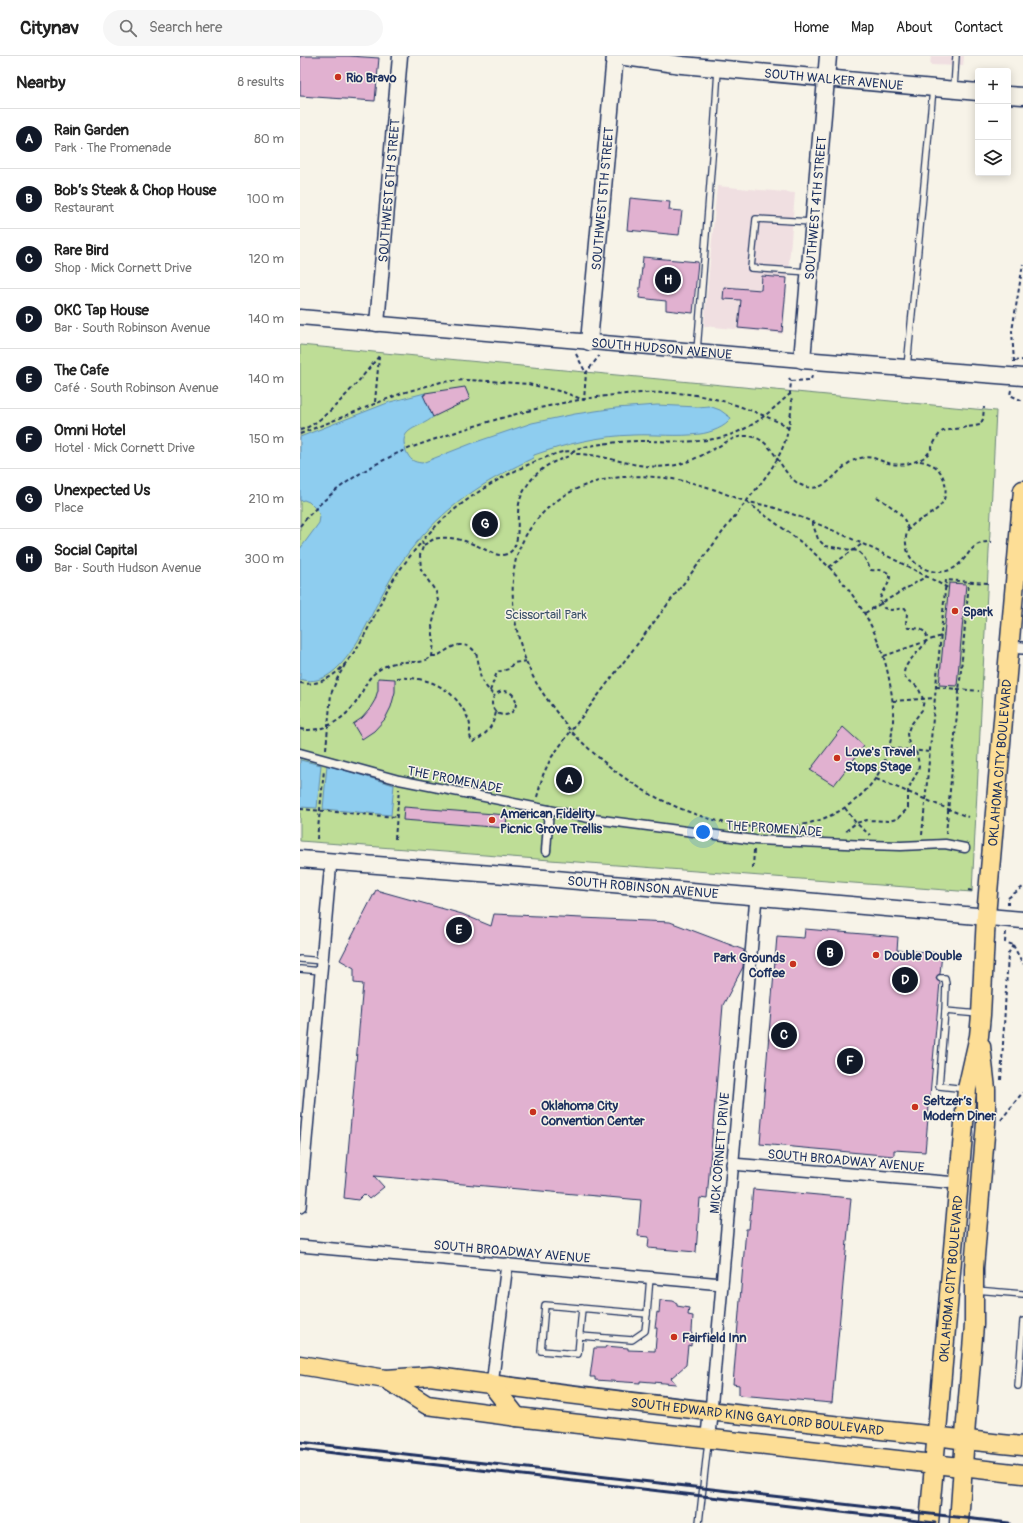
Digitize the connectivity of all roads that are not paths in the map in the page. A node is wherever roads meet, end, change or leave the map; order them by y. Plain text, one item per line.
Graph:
1 (400, 56) edge
2 (615, 56) edge
3 (618, 56) edge
4 (828, 56) edge
5 (956, 56) edge
6 (718, 69) junction
7 (826, 79) junction
8 (934, 88) junction
9 (954, 90) junction
10 (975, 92) edge
11 (1011, 95) edge
12 (1023, 96) edge
13 (814, 222) junction
14 (810, 272) junction
15 (300, 317) edge
16 (377, 324) junction
17 (589, 342) junction
18 (697, 351) junction
19 (802, 360) junction
20 (907, 367) junction
21 (1023, 377) edge
22 (1023, 490) edge
23 (1016, 648) edge
24 (300, 753) edge
25 (549, 810) junction
26 (965, 848) dead end
27 (546, 851) dead end
28 (300, 859) edge
29 (331, 861) junction
30 (756, 897) junction
31 (986, 916) junction
32 (1023, 920) edge
33 (300, 959) edge
34 (321, 966) junction
35 (300, 969) edge
36 (940, 978) dead end
37 (945, 1011) junction
38 (981, 1015) junction
39 (979, 1036) junction
40 (966, 1089) junction
41 (303, 1140) edge
42 (302, 1151) edge
43 (732, 1164) junction
44 (957, 1183) junction
45 (300, 1207) edge
46 (300, 1246) edge
47 (507, 1264) junction
48 (650, 1277) junction
49 (722, 1284) junction
50 (974, 1290) junction
51 (1023, 1294) edge
52 (582, 1308) junction
53 (647, 1314) junction
54 (1023, 1321) edge
55 (580, 1336) junction
56 (300, 1365) edge
57 (386, 1379) junction
58 (492, 1385) junction
59 (1018, 1386) dead end
60 (711, 1411) junction
61 (517, 1417) junction
62 (936, 1437) junction
63 (708, 1439) junction
64 (965, 1440) junction
65 (1023, 1446) edge
66 (933, 1464) junction
67 (963, 1467) junction
68 (1023, 1474) edge
69 (699, 1523) edge
70 (929, 1523) edge
71 (959, 1523) edge

1 - 16 street, SOUTHWEST 6TH STREET
2 - 17 main road, SOUTHWEST 5TH STREET
3 - 6 main road, SOUTH WALKER AVENUE
4 - 7 main road, SOUTHWEST 4TH STREET
5 - 9 lane
6 - 7 main road, SOUTH WALKER AVENUE
6 - 18 lane
7 - 8 main road, SOUTH WALKER AVENUE
7 - 13 main road, SOUTHWEST 4TH STREET
8 - 9 main road, SOUTH WALKER AVENUE
8 - 20 lane
9 - 10 main road, SOUTH WALKER AVENUE
11 - 12 main road
13 - 14 main road, SOUTHWEST 4TH STREET
13 - 14 lane
14 - 19 main road, SOUTHWEST 4TH STREET
15 - 16 street, SOUTH HUDSON AVENUE
16 - 17 street, SOUTH HUDSON AVENUE
17 - 18 street, SOUTH HUDSON AVENUE
18 - 19 street, SOUTH HUDSON AVENUE
19 - 20 main road, SOUTH HUDSON AVENUE
20 - 21 main road, SOUTH HUDSON AVENUE
22 - 23 main road, OKLAHOMA CITY BOULEVARD
23 - 31 main road, OKLAHOMA CITY BOULEVARD
24 - 25 street, THE PROMENADE
25 - 26 street, THE PROMENADE
25 - 27 street
28 - 29 main road, SOUTH ROBINSON AVENUE
29 - 30 main road, SOUTH ROBINSON AVENUE
29 - 34 street
30 - 31 main road, SOUTH ROBINSON AVENUE
30 - 43 street, MICK CORNETT DRIVE
31 - 32 main road, SOUTH ROBINSON AVENUE
31 - 38 main road, OKLAHOMA CITY BOULEVARD
33 - 34 lane
34 - 35 lane
34 - 41 street
36 - 37 lane
37 - 38 lane
37 - 40 lane
38 - 39 main road, OKLAHOMA CITY BOULEVARD
39 - 40 main road, OKLAHOMA CITY BOULEVARD
39 - 50 main road, OKLAHOMA CITY BOULEVARD
40 - 44 main road, OKLAHOMA CITY BOULEVARD
41 - 42 street
42 - 45 street
43 - 44 street, SOUTH BROADWAY AVENUE
43 - 49 street, MICK CORNETT DRIVE
44 - 62 main road, OKLAHOMA CITY BOULEVARD
46 - 47 street, SOUTH BROADWAY AVENUE
47 - 48 street, SOUTH BROADWAY AVENUE
47 - 58 street
48 - 49 street, SOUTH BROADWAY AVENUE
48 - 53 lane
49 - 60 street, MICK CORNETT DRIVE
50 - 51 lane
50 - 64 main road, OKLAHOMA CITY BOULEVARD
52 - 53 lane
52 - 55 lane
52 - 55 lane
53 - 55 lane
54 - 59 lane
56 - 57 main road
57 - 58 main road, SOUTH EDWARD KING GAYLORD BOULEVARD
57 - 61 main road, SOUTH EDWARD KING GAYLORD BOULEVARD
58 - 60 main road, SOUTH EDWARD KING GAYLORD BOULEVARD
58 - 61 main road
60 - 62 main road, SOUTH EDWARD KING GAYLORD BOULEVARD
60 - 63 street
61 - 63 main road, SOUTH EDWARD KING GAYLORD BOULEVARD
62 - 64 main road, SOUTH EDWARD KING GAYLORD BOULEVARD
62 - 66 main road, OKLAHOMA CITY BOULEVARD
63 - 66 main road, SOUTH EDWARD KING GAYLORD BOULEVARD
63 - 69 lane
64 - 65 main road, SOUTH EDWARD KING GAYLORD BOULEVARD
64 - 67 main road, OKLAHOMA CITY BOULEVARD
66 - 67 main road, SOUTH EDWARD KING GAYLORD BOULEVARD
66 - 70 main road, OKLAHOMA CITY BOULEVARD
67 - 68 main road, SOUTH EDWARD KING GAYLORD BOULEVARD
67 - 71 main road, OKLAHOMA CITY BOULEVARD

